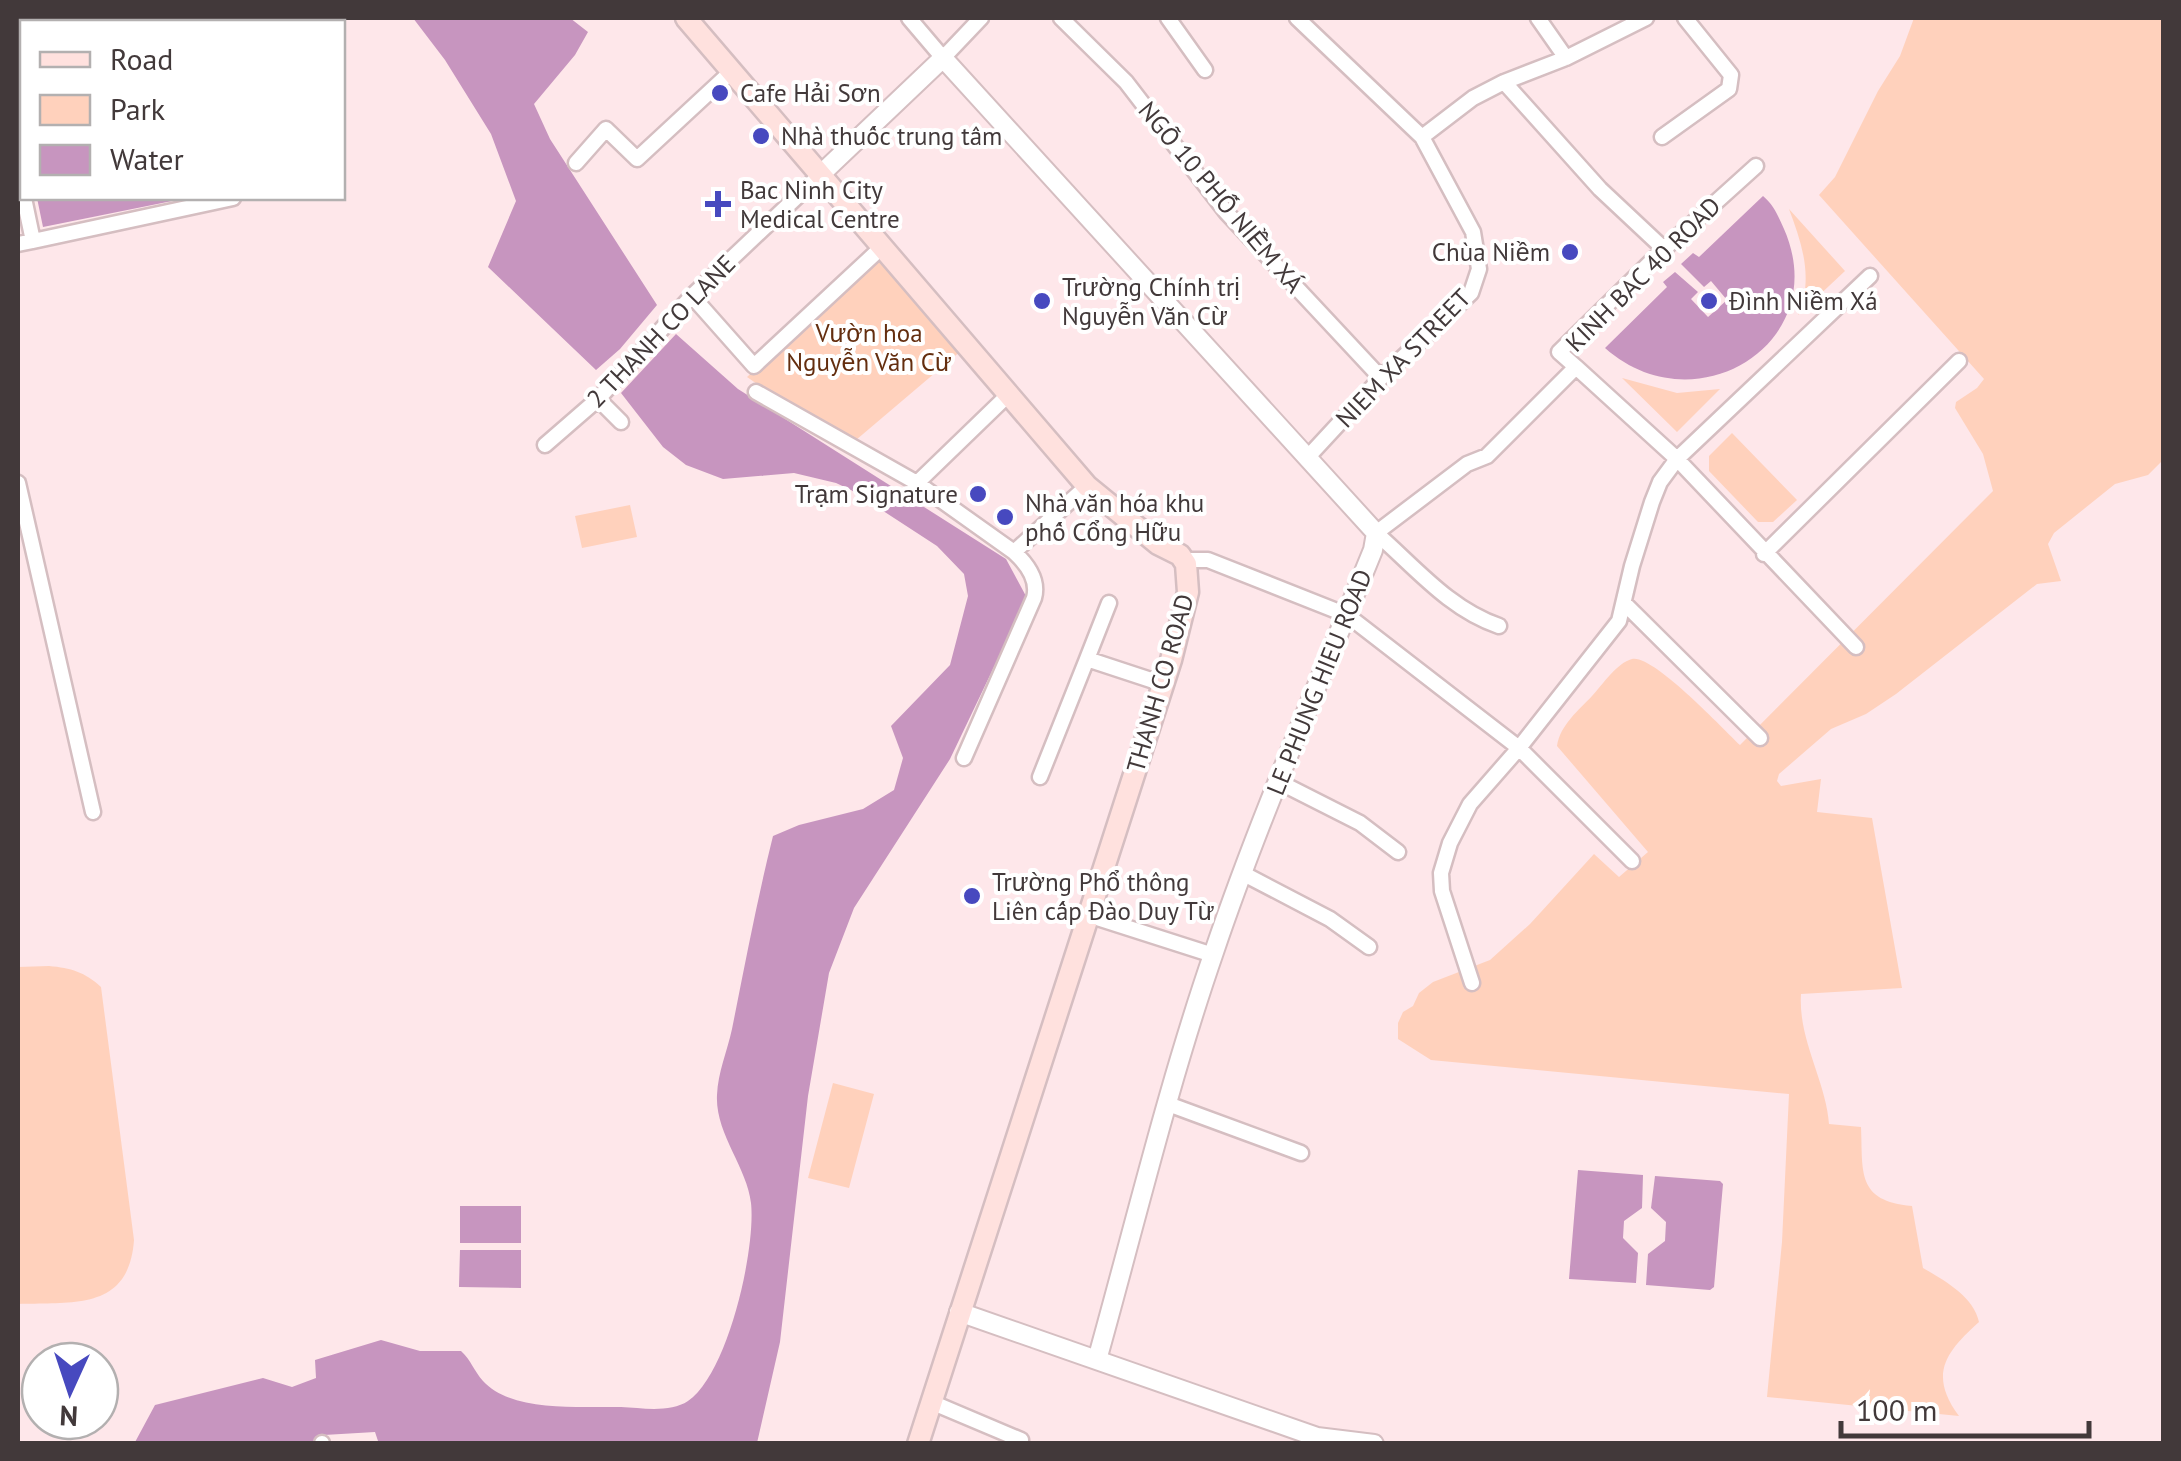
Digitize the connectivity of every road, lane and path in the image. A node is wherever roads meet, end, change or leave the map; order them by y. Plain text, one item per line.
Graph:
1 (686, 18) edge
2 (909, 18) edge
3 (981, 18) edge
4 (1060, 18) edge
5 (1168, 18) edge
6 (1297, 18) edge
7 (1538, 18) edge
8 (1646, 18) edge
9 (1685, 18) edge
10 (943, 58) junction
11 (1566, 58) junction
12 (733, 70) junction
13 (1205, 70) dead end
14 (1504, 82) junction
15 (1422, 137) junction
16 (1662, 137) dead end
17 (576, 163) dead end
18 (1756, 166) dead end
19 (820, 175) junction
20 (24, 200) edge
21 (224, 200) edge
22 (25, 243) edge
23 (882, 247) junction
24 (1664, 248) junction
25 (1870, 276) dead end
26 (692, 296) junction
27 (1959, 361) dead end
28 (1576, 367) junction
29 (1381, 378) junction
30 (756, 392) dead end
31 (1008, 395) junction
32 (598, 398) junction
33 (621, 422) dead end
34 (545, 445) dead end
35 (1307, 458) junction
36 (1677, 459) junction
37 (18, 483) edge
38 (917, 483) junction
39 (1087, 486) junction
40 (1376, 533) junction
41 (1014, 552) junction
42 (1764, 554) junction
43 (1184, 560) junction
44 (1109, 603) dead end
45 (1625, 604) junction
46 (1347, 615) junction
47 (1499, 626) dead end
48 (1856, 647) dead end
49 (1086, 659) junction
50 (1163, 684) junction
51 (1760, 738) dead end
52 (1519, 748) junction
53 (964, 758) dead end
54 (1040, 777) dead end
55 (1279, 782) junction
56 (93, 812) dead end
57 (1398, 852) dead end
58 (1632, 861) dead end
59 (1242, 874) junction
60 (1088, 915) junction
61 (1369, 947) dead end
62 (1213, 954) junction
63 (1472, 983) dead end
64 (1168, 1104) junction
65 (1301, 1152) dead end
66 (959, 1312) junction
67 (1097, 1360) junction
68 (931, 1402) junction
69 (918, 1444) edge
70 (1020, 1444) edge
71 (1374, 1444) edge

1 - 12 main road
2 - 10 street
3 - 10 street
4 - 29 street, NGÕ 10 PHỐ NIỀM XÁ
5 - 13 street
6 - 15 street, NIEM XA STREET
7 - 11 street
8 - 11 street
9 - 16 street
10 - 19 street
10 - 35 street
11 - 14 street
12 - 17 street
12 - 19 main road
14 - 15 street
14 - 24 street
15 - 29 street, NIEM XA STREET
18 - 24 street, KINH BAC 40 ROAD
19 - 23 main road, THANH CO ROAD
19 - 26 street, 2 THANH CO LANE
20 - 22 street
21 - 22 street
23 - 26 street
23 - 31 main road, THANH CO ROAD
24 - 28 street, KINH BAC 40 ROAD
25 - 36 street
26 - 32 street, 2 THANH CO LANE
27 - 42 street
28 - 36 street
28 - 40 street, KINH BAC 40 ROAD
29 - 35 street, NIEM XA STREET
30 - 38 street
31 - 38 street
31 - 39 main road, THANH CO ROAD
32 - 33 street
32 - 34 street, 2 THANH CO LANE
35 - 40 street
36 - 42 street
36 - 45 street
37 - 56 street
38 - 41 street
39 - 41 street
39 - 43 main road, THANH CO ROAD
40 - 46 street, LE PHUNG HIEU ROAD
40 - 47 street
41 - 53 street
42 - 48 street
43 - 46 street
43 - 50 main road, THANH CO ROAD
44 - 49 street
45 - 51 street
45 - 52 street
46 - 52 street
46 - 55 street, LE PHUNG HIEU ROAD
49 - 50 street
49 - 54 street
50 - 60 main road, THANH CO ROAD
52 - 58 street
52 - 63 street
55 - 57 street
55 - 59 street, LE PHUNG HIEU ROAD
59 - 61 street
59 - 62 street, LE PHUNG HIEU ROAD
60 - 62 street
60 - 66 main road, THANH CO ROAD
62 - 64 street, LE PHUNG HIEU ROAD
64 - 65 street
64 - 67 street, LE PHUNG HIEU ROAD
66 - 67 street
66 - 68 main road
67 - 71 street
68 - 69 main road
68 - 70 street

